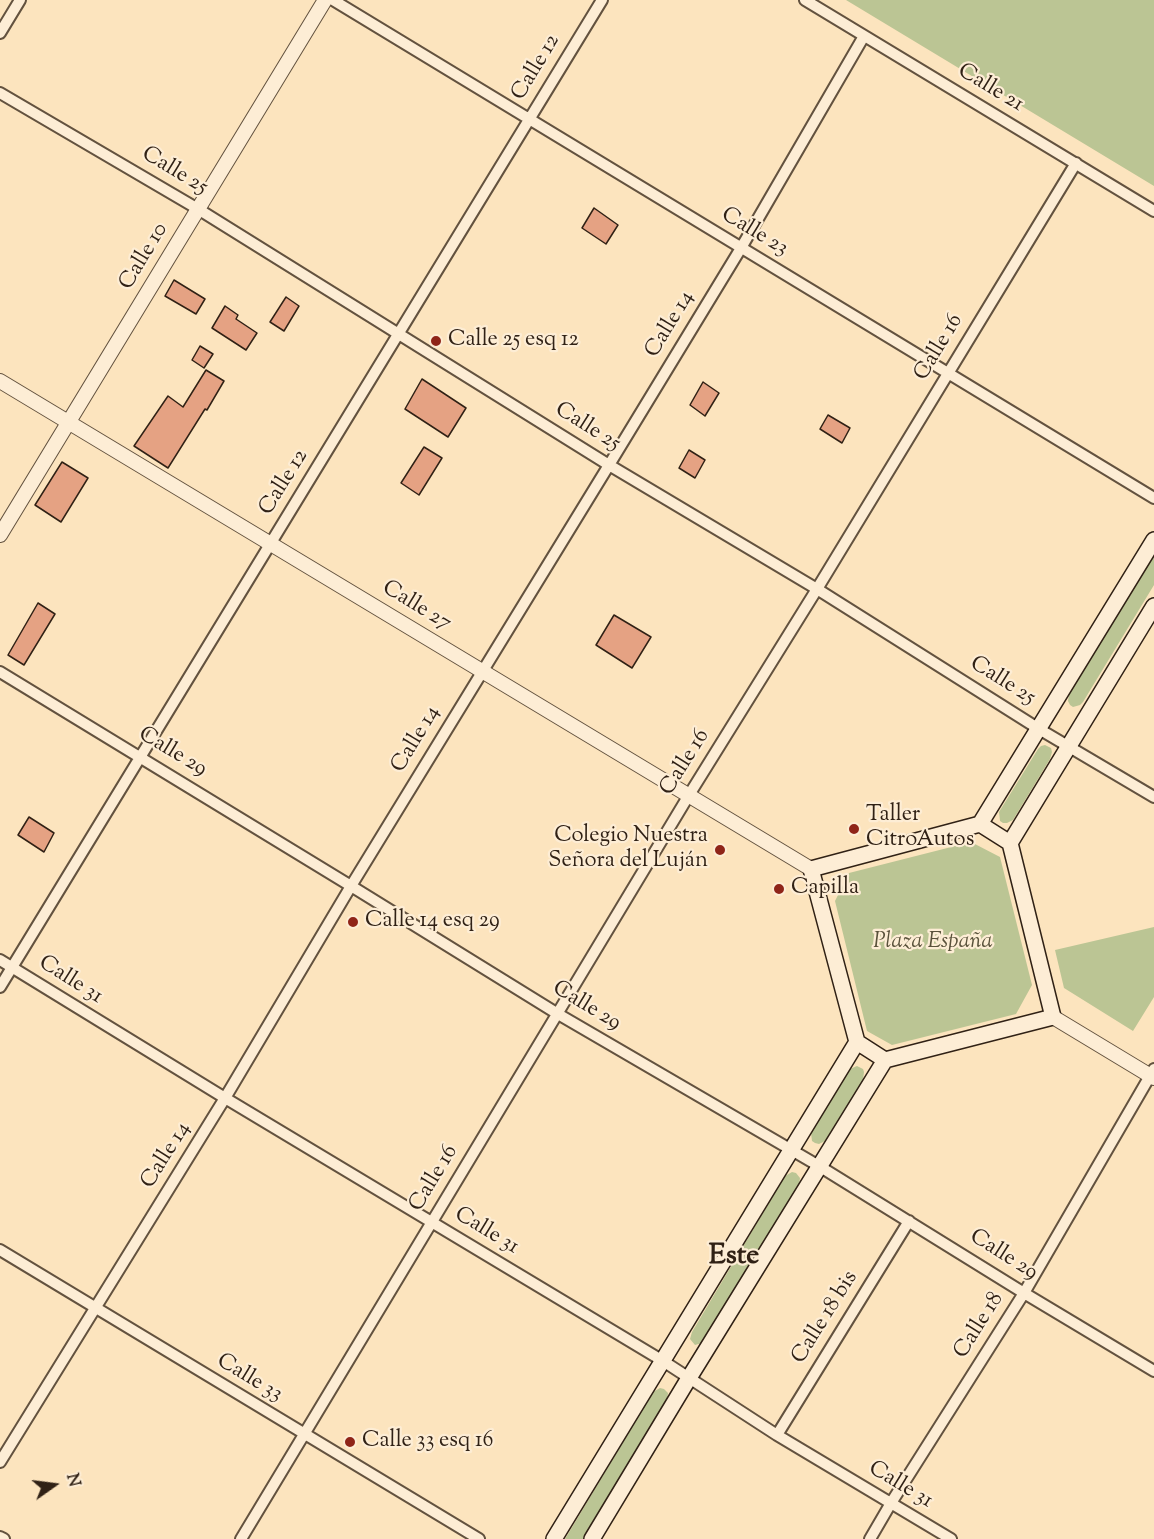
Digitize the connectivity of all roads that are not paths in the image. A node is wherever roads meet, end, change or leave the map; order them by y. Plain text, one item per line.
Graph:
1 (20, 0) edge
2 (325, 0) edge
3 (333, 0) edge
4 (602, 0) edge
5 (805, 0) edge
6 (0, 33) edge
7 (864, 36) junction
8 (0, 93) edge
9 (529, 119) junction
10 (1076, 163) junction
11 (198, 209) junction
12 (1154, 211) edge
13 (741, 248) junction
14 (398, 335) junction
15 (947, 373) junction
16 (0, 381) edge
17 (68, 423) junction
18 (609, 465) junction
19 (1154, 498) edge
20 (0, 535) edge
21 (1154, 540) edge
22 (270, 544) junction
23 (817, 589) junction
24 (1154, 606) edge
25 (482, 671) junction
26 (0, 672) edge
27 (1039, 729) junction
28 (1069, 746) junction
29 (140, 757) junction
30 (689, 795) junction
31 (1154, 797) edge
32 (980, 824) junction
33 (1010, 843) junction
34 (811, 869) junction
35 (351, 885) junction
36 (0, 960) edge
37 (12, 968) junction
38 (0, 987) edge
39 (558, 1014) junction
40 (1053, 1017) junction
41 (857, 1042) junction
42 (885, 1060) junction
43 (1153, 1074) edge
44 (225, 1098) junction
45 (792, 1149) junction
46 (819, 1166) junction
47 (909, 1221) junction
48 (432, 1222) junction
49 (0, 1250) edge
50 (1024, 1293) junction
51 (95, 1309) junction
52 (663, 1361) junction
53 (1154, 1371) edge
54 (689, 1378) junction
55 (304, 1435) junction
56 (777, 1435) junction
57 (0, 1462) edge
58 (891, 1503) junction
59 (241, 1539) edge
60 (479, 1539) edge
61 (554, 1539) edge
62 (592, 1539) edge
63 (870, 1539) edge
64 (951, 1539) edge

1 - 6 street
2 - 11 street, Calle 10
3 - 9 street, Calle 23
4 - 9 street, Calle 12
5 - 7 street, Calle 21
7 - 10 street, Calle 21
7 - 13 street, Calle 14
8 - 11 street, Calle 25
9 - 13 street, Calle 23
9 - 14 street, Calle 12
10 - 12 street, Calle 21
10 - 15 street, Calle 16
11 - 14 street, Calle 25
11 - 17 street, Calle 10
13 - 15 street, Calle 23
13 - 18 street, Calle 14
14 - 18 street, Calle 25
14 - 22 street, Calle 12
15 - 19 street, Calle 23
15 - 23 street, Calle 16
16 - 17 street, Calle 27
17 - 20 street, Calle 10
17 - 22 street, Calle 27
18 - 23 street, Calle 25
18 - 25 street, Calle 14
21 - 27 main road
22 - 25 street, Calle 27
22 - 29 street, Calle 12
23 - 27 street, Calle 25
23 - 30 street, Calle 16
24 - 28 main road
25 - 30 street, Calle 27
25 - 35 street, Calle 14
26 - 29 street, Calle 29
27 - 28 street, Calle 25
27 - 32 main road
28 - 31 street, Calle 25
28 - 33 main road
29 - 35 street, Calle 29
29 - 37 street, Calle 12
30 - 34 street, Calle 27
30 - 39 street, Calle 16
32 - 33 main road
32 - 34 main road
33 - 40 main road
34 - 41 main road
35 - 39 street, Calle 29
35 - 44 street, Calle 14
36 - 37 street, Calle 31
37 - 38 street, Calle 12
37 - 44 street, Calle 31
39 - 45 street, Calle 29
39 - 48 street, Calle 16
40 - 42 main road
40 - 43 street
41 - 42 main road
41 - 45 main road
42 - 46 main road
43 - 50 street, Calle 18
44 - 48 street, Calle 31
44 - 51 street, Calle 14
45 - 46 street, Calle 29
45 - 52 main road
46 - 47 street, Calle 29
46 - 54 main road
47 - 50 street, Calle 29
47 - 56 street, Calle 18 bis
48 - 52 street, Calle 31
48 - 55 street, Calle 16
49 - 51 street, Calle 33
50 - 53 street, Calle 29
50 - 58 street, Calle 18
51 - 55 street, Calle 33
51 - 57 street, Calle 14
52 - 54 street, Calle 31
52 - 61 main road
54 - 56 street, Calle 31
54 - 62 main road
55 - 59 street, Calle 16
55 - 60 street, Calle 33
56 - 58 street, Calle 31
58 - 63 street, Calle 18
58 - 64 street, Calle 31

